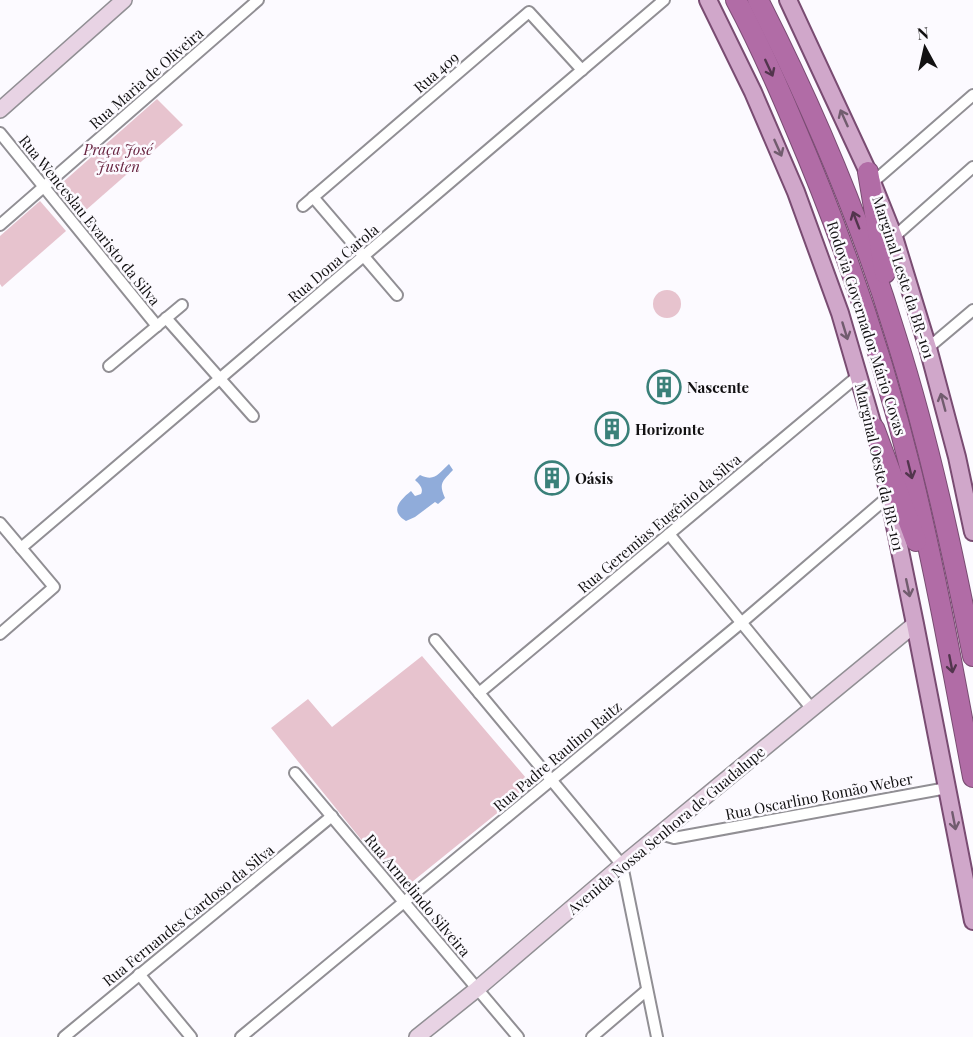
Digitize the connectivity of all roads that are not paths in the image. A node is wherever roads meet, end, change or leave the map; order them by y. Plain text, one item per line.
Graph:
1 (124, 0) edge
2 (258, 0) edge
3 (664, 0) edge
4 (708, 0) edge
5 (736, 0) edge
6 (758, 0) edge
7 (788, 0) edge
8 (582, 70) junction
9 (973, 95) edge
10 (0, 110) edge
11 (0, 133) edge
12 (973, 167) edge
13 (870, 177) junction
14 (44, 187) junction
15 (312, 197) junction
16 (303, 206) dead end
17 (0, 225) edge
18 (894, 237) junction
19 (363, 256) junction
20 (397, 295) dead end
21 (182, 305) dead end
22 (973, 310) edge
23 (166, 318) junction
24 (157, 326) junction
25 (896, 335) junction
26 (928, 348) junction
27 (110, 366) dead end
28 (859, 375) junction
29 (220, 379) junction
30 (253, 416) dead end
31 (874, 428) junction
32 (889, 496) junction
33 (0, 523) edge
34 (973, 532) edge
35 (669, 534) junction
36 (6, 536) edge
37 (21, 548) junction
38 (940, 607) junction
39 (741, 623) junction
40 (915, 624) junction
41 (0, 634) edge
42 (435, 640) dead end
43 (973, 656) edge
44 (479, 693) junction
45 (812, 709) junction
46 (295, 773) dead end
47 (973, 777) edge
48 (552, 780) junction
49 (947, 788) junction
50 (332, 816) junction
51 (662, 832) junction
52 (622, 865) junction
53 (404, 902) junction
54 (973, 921) edge
55 (139, 975) junction
56 (477, 989) junction
57 (647, 990) junction
58 (64, 1037) edge
59 (191, 1037) edge
60 (241, 1037) edge
61 (417, 1037) edge
62 (518, 1037) edge
63 (592, 1037) edge
64 (657, 1037) edge

1 - 10 street
2 - 14 street, Rua Maria de Oliveira
3 - 8 street, Rua Dona Carola
4 -> 28 main road, Marginal Oeste da BR-101
5 -> 38 highway, Rodovia Governador Mário Covas
25 -> 6 highway, Rodovia Governador Mário Covas
13 -> 7 main road, Marginal Leste da BR-101
8 - 15 street, Rua 409
8 - 19 street, Rua Dona Carola
9 - 13 street
11 - 14 street, Rua Wenceslau Evaristo da Silva
12 - 18 street
13 - 18 main road, Marginal Leste da BR-101
13 - 25 highway
14 - 17 street, Rua Maria de Oliveira
14 - 24 street, Rua Wenceslau Evaristo da Silva
15 - 16 street, Rua 409
15 - 19 street
18 - 26 main road, Marginal Leste da BR-101
19 - 20 street
19 - 29 street, Rua Dona Carola
21 - 23 street
22 - 26 street
23 - 24 street
23 - 29 street
24 - 27 street
25 - 43 highway, Rodovia Governador Mário Covas
34 -> 26 main road, Marginal Leste da BR-101
28 - 31 main road, Marginal Oeste da BR-101
28 - 35 street, Rua Geremias Eugênio da Silva
29 - 30 street
29 - 37 street, Rua Dona Carola
31 - 32 main road, Marginal Oeste da BR-101
31 - 38 highway
32 - 39 street, Rua Padre Raulino Raitz
32 -> 40 main road, Marginal Oeste da BR-101
33 - 36 street
35 - 39 street
35 - 44 street, Rua Geremias Eugênio da Silva
36 - 37 street
37 - 41 street
38 -> 47 highway, Rodovia Governador Mário Covas
39 - 45 street
39 - 48 street, Rua Padre Raulino Raitz
40 - 45 street, Avenida Nossa Senhora de Guadalupe
40 - 49 main road, Marginal Oeste da BR-101
42 - 44 street
44 - 48 street
45 - 51 street, Avenida Nossa Senhora de Guadalupe
46 - 50 street, Rua Armelindo Silveira
48 - 52 street
48 - 53 street, Rua Padre Raulino Raitz
49 - 51 street, Rua Oscarlino Romão Weber
49 -> 54 main road, Marginal Oeste da BR-101
50 - 53 street, Rua Armelindo Silveira
50 - 55 street, Rua Fernandes Cardoso da Silva
51 - 52 street, Avenida Nossa Senhora de Guadalupe
52 - 56 street, Avenida Nossa Senhora de Guadalupe
52 - 57 street
53 - 56 street, Rua Armelindo Silveira
53 - 60 street, Rua Padre Raulino Raitz
55 - 58 street, Rua Fernandes Cardoso da Silva
55 - 59 street
56 - 61 street, Avenida Nossa Senhora de Guadalupe
56 - 62 street, Rua Armelindo Silveira
57 - 63 street
57 - 64 street

